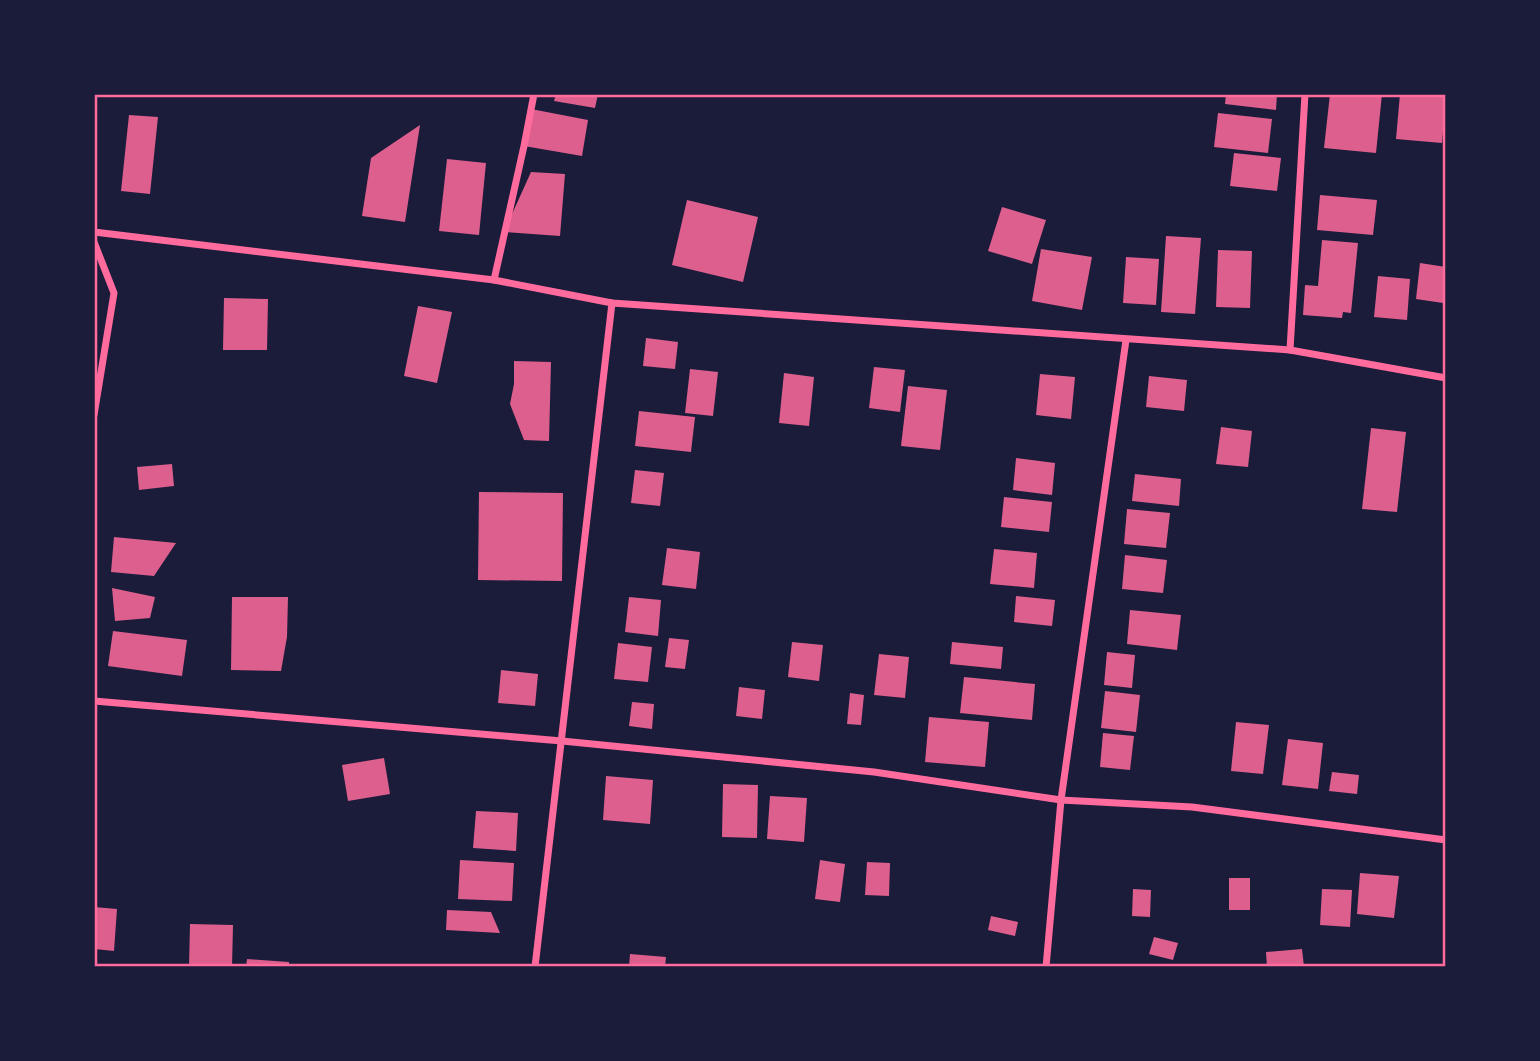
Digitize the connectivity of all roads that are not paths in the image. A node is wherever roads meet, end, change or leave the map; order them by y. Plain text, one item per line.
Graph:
1 (534, 94) edge
2 (1305, 94) edge
3 (94, 232) edge
4 (94, 242) edge
5 (494, 280) junction
6 (612, 303) junction
7 (1126, 340) junction
8 (1290, 350) junction
9 (1446, 378) edge
10 (94, 415) edge
11 (94, 701) edge
12 (562, 741) junction
13 (1061, 800) junction
14 (1446, 840) edge
15 (536, 967) edge
16 (1046, 967) edge

1 - 5 street
2 - 8 street
3 - 5 street
4 - 10 street
5 - 6 street
6 - 7 street
6 - 12 street
7 - 8 street
7 - 13 street
8 - 9 street
11 - 12 street
12 - 13 street
12 - 15 street
13 - 14 street
13 - 16 street

